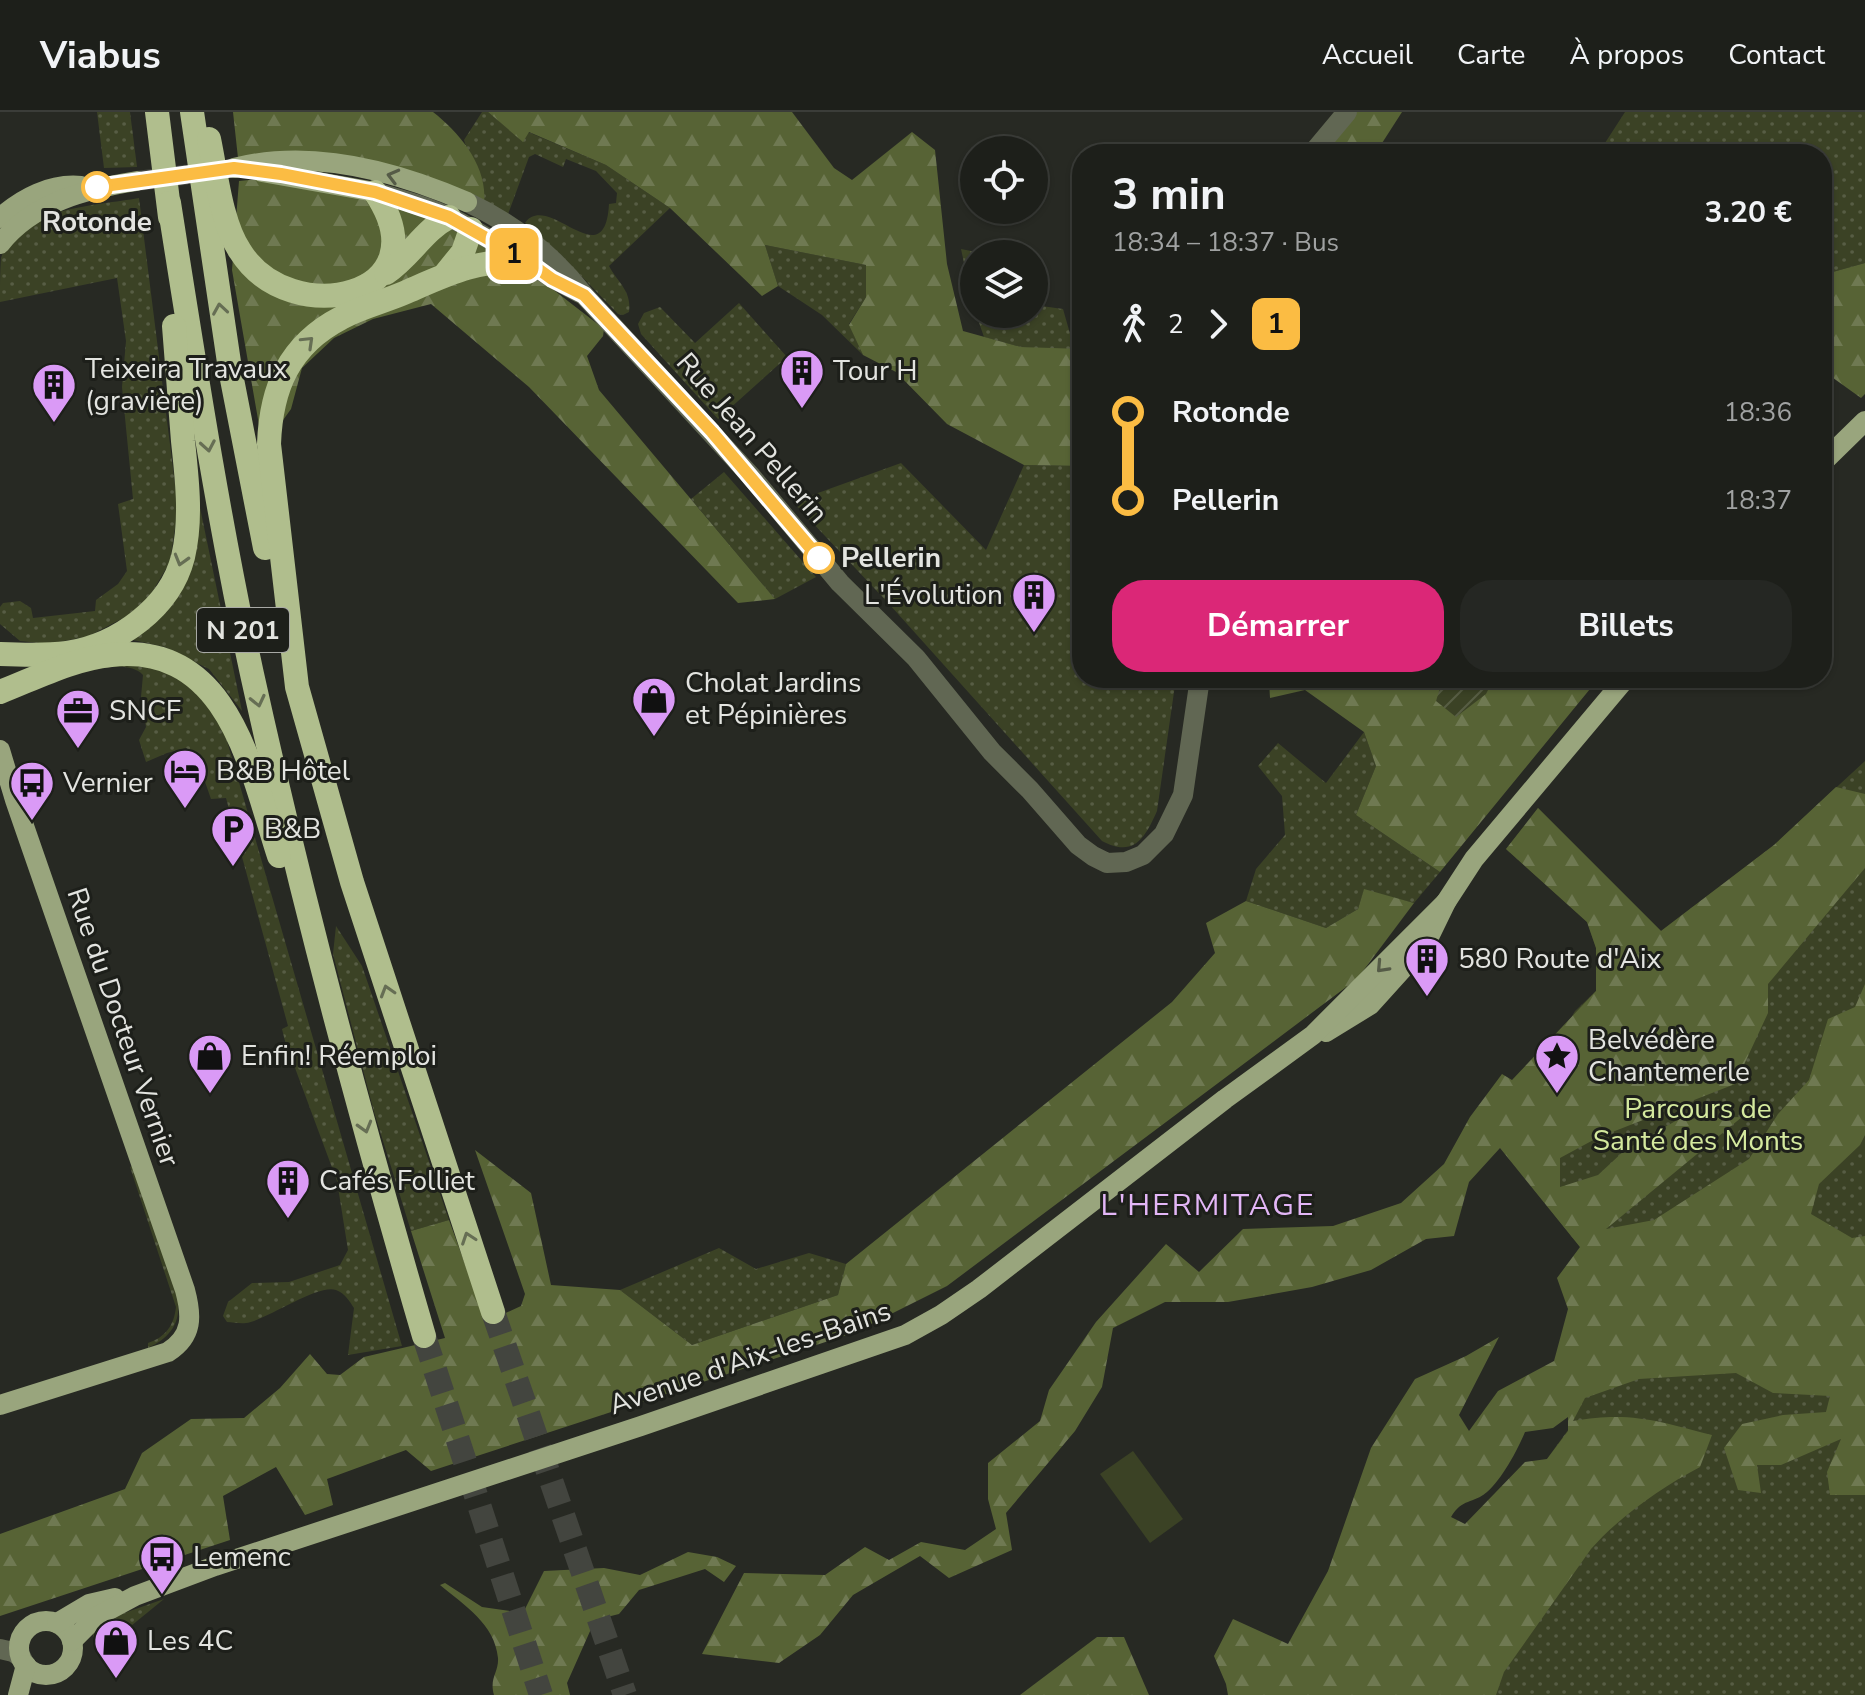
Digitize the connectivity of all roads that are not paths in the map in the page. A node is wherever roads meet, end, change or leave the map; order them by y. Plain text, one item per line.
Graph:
1 (157, 112) edge
2 (192, 112) edge
3 (203, 112) edge
4 (1347, 112) edge
5 (1320, 144) edge
6 (205, 154) junction
7 (137, 181) tunnel mouth
8 (97, 187) junction
9 (375, 192) junction
10 (211, 193) junction
11 (169, 200) junction
12 (458, 209) junction
13 (0, 218) edge
14 (471, 229) junction
15 (0, 244) edge
16 (527, 261) junction
17 (446, 273) junction
18 (376, 279) junction
19 (584, 295) junction
20 (1865, 421) edge
21 (1832, 453) edge
22 (0, 654) edge
23 (297, 687) junction
24 (1199, 688) edge
25 (1617, 688) edge
26 (0, 692) edge
27 (0, 750) edge
28 (343, 1052) junction
29 (493, 1312) tunnel mouth
30 (424, 1336) tunnel mouth
31 (0, 1405) edge
32 (135, 1596) junction
33 (57, 1623) junction
34 (72, 1641) junction
35 (0, 1649) edge
36 (24, 1662) junction
37 (47, 1675) junction
38 (18, 1695) edge
39 (30, 1695) edge

1 - 11 highway, N 201
2 - 6 highway
3 - 6 highway
4 - 5 street
6 - 10 highway
7 - 8 main road
8 - 13 main road
8 - 15 main road
9 - 12 street, Rue Jean Pellerin
12 -> 9 main road, Rue Jean Pellerin
9 - 18 highway
10 - 18 highway
23 -> 10 highway, N 201
11 -> 22 highway
11 -> 28 highway, N 201
12 - 14 street, Rue Jean Pellerin
12 - 18 highway
12 - 19 street, Rue Jean Pellerin
14 - 16 street, Rue Jean Pellerin
14 - 17 highway
16 - 17 highway
16 - 19 street, Rue Jean Pellerin
23 -> 17 highway
19 - 24 street, Rue Jean Pellerin
20 - 21 main road
29 -> 23 highway, N 201
25 - 32 main road, Avenue d'Aix-les-Bains
26 - 28 highway
27 - 31 main road, Rue du Docteur Vernier
28 -> 30 highway, N 201
32 - 33 main road, Avenue d'Aix-les-Bains
32 - 34 main road, Avenue d'Aix-les-Bains
33 - 34 main road
33 - 36 main road
34 - 37 main road
35 - 36 street
36 - 37 main road
36 - 38 main road
37 - 39 main road

